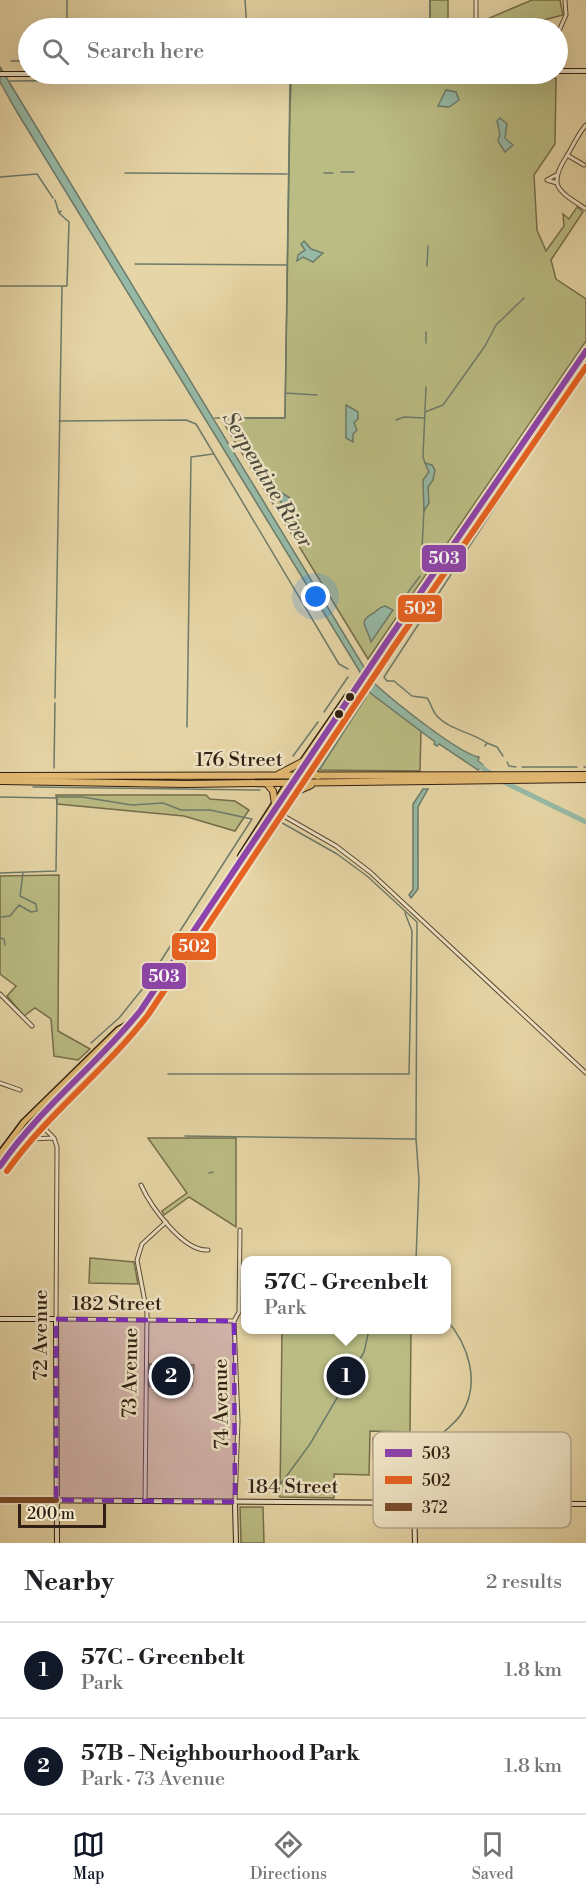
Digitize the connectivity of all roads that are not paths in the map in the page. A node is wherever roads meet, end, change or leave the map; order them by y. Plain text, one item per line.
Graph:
1 (476, 0) edge
2 (565, 0) edge
3 (476, 18) edge
4 (565, 18) edge
5 (568, 71) edge
6 (586, 71) edge
7 (0, 74) edge
8 (18, 74) edge
9 (586, 125) edge
10 (567, 155) junction
11 (584, 165) dead end
12 (556, 175) junction
13 (557, 183) junction
14 (586, 209) edge
15 (586, 351) edge
16 (362, 680) junction
17 (309, 758) junction
18 (302, 762) junction
19 (318, 776) junction
20 (274, 777) junction
21 (586, 777) edge
22 (515, 778) junction
23 (0, 779) edge
24 (292, 781) junction
25 (314, 783) junction
26 (267, 784) junction
27 (284, 797) junction
28 (275, 807) junction
29 (248, 848) junction
30 (0, 994) edge
31 (135, 1018) junction
32 (32, 1026) dead end
33 (586, 1073) edge
34 (0, 1083) edge
35 (20, 1090) dead end
36 (45, 1110) junction
37 (33, 1117) junction
38 (47, 1130) junction
39 (29, 1138) dead end
40 (54, 1138) junction
41 (0, 1154) edge
42 (0, 1166) edge
43 (141, 1185) dead end
44 (166, 1222) junction
45 (240, 1230) dead end
46 (208, 1250) dead end
47 (0, 1319) edge
48 (56, 1319) junction
49 (146, 1319) junction
50 (234, 1322) junction
51 (0, 1500) edge
52 (56, 1500) junction
53 (145, 1501) junction
54 (235, 1502) junction
55 (373, 1503) edge
56 (571, 1504) edge
57 (586, 1504) edge
58 (415, 1528) edge
59 (57, 1543) edge
60 (236, 1543) edge
61 (415, 1543) edge

1 - 3 street
2 - 4 street
5 - 6 main road
7 - 8 main road
9 - 10 street
10 - 11 street
10 - 12 street
12 - 13 street
12 - 13 street
13 - 14 street
15 - 16 main road
16 - 17 main road
16 - 18 main road
17 - 19 highway
17 - 24 main road
18 - 20 highway
18 - 24 main road
19 - 22 highway, 176 Street
19 - 24 highway, 176 Street
20 - 23 highway, 176 Street
20 - 24 highway, 176 Street
21 - 22 highway, 176 Street
22 - 25 highway, 176 Street
23 - 26 highway, 176 Street
24 - 25 highway, 176 Street
24 - 26 highway, 176 Street
24 - 27 main road
24 - 28 main road
24 - 29 main road
25 - 27 highway
26 - 28 highway
27 - 28 main road
28 - 29 main road
28 - 33 street
29 - 31 main road
30 - 32 street
31 - 36 main road
31 - 37 main road
34 - 35 street
36 - 37 main road
36 - 38 street
37 - 38 street
37 - 41 main road
37 - 42 main road
38 - 40 street
39 - 40 street
40 - 48 street, 72 Avenue
43 - 44 street
44 - 46 street
44 - 49 street, 73 Avenue
45 - 50 street, 74 Avenue
47 - 48 main road, 182 Street
48 - 49 street, 182 Street
48 - 52 main road, 72 Avenue
49 - 50 street, 182 Street
49 - 53 street, 73 Avenue
50 - 54 street, 74 Avenue
51 - 52 main road, 184 Street
52 - 53 main road, 184 Street
52 - 59 main road, 72 Avenue
53 - 54 main road, 184 Street
54 - 55 main road, 184 Street
54 - 60 main road, 74 Avenue
56 - 57 main road, 184 Street
58 - 61 main road

